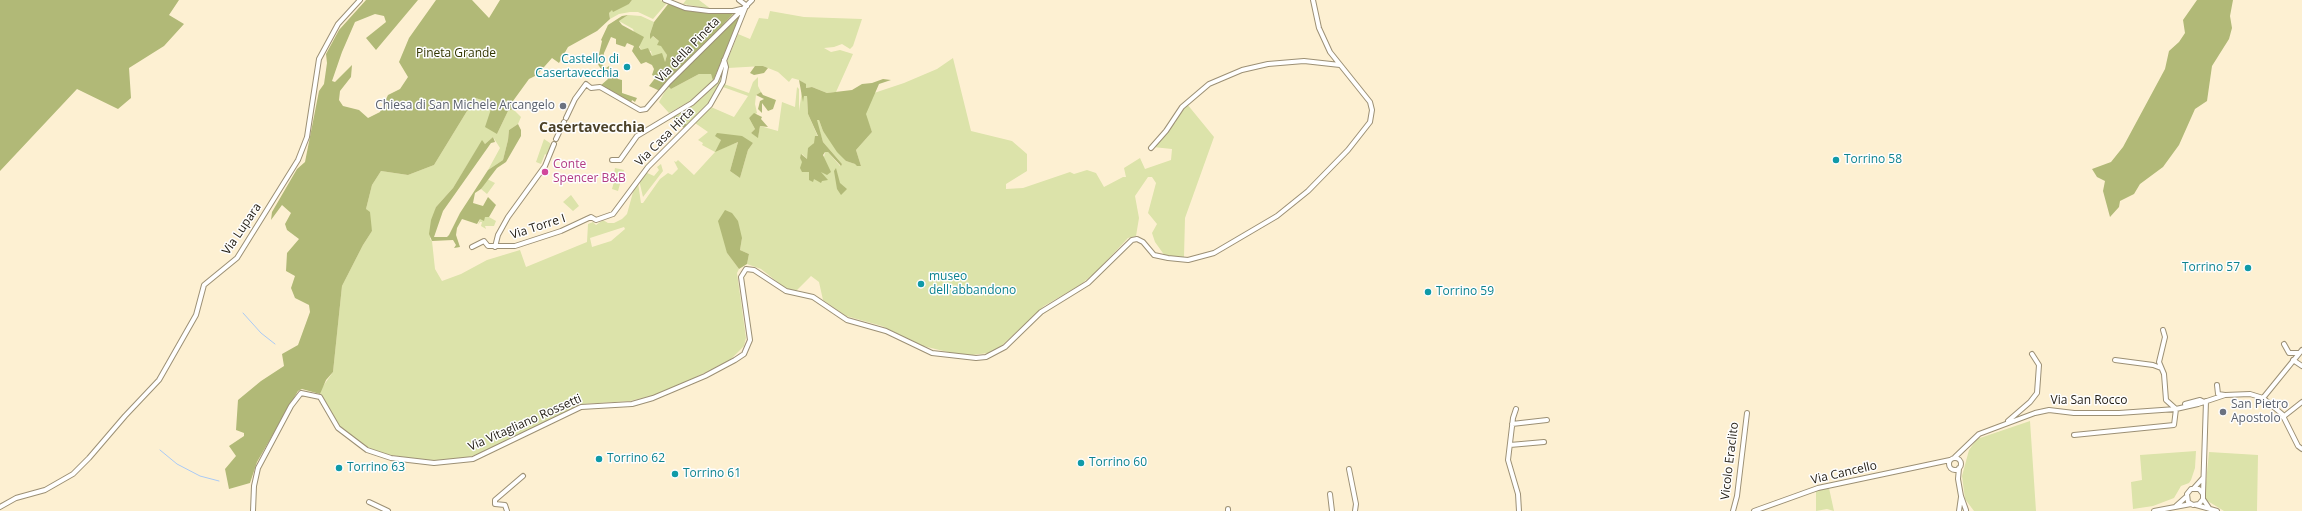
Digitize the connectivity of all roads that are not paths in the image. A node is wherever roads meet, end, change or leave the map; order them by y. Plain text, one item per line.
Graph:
1 (360, 0) edge
2 (665, 0) edge
3 (739, 0) edge
4 (752, 0) edge
5 (1313, 0) edge
6 (747, 6) junction
7 (724, 60) junction
8 (1341, 66) junction
9 (556, 139) dead end
10 (554, 144) dead end
11 (1151, 148) dead end
12 (612, 160) dead end
13 (585, 220) joint
14 (472, 247) dead end
15 (495, 247) junction
16 (2162, 330) dead end
17 (2284, 344) dead end
18 (2301, 351) edge
19 (2032, 354) dead end
20 (2115, 360) dead end
21 (2293, 360) junction
22 (2302, 366) edge
23 (2161, 368) junction
24 (2217, 385) dead end
25 (2225, 395) junction
26 (2263, 398) junction
27 (2206, 401) junction
28 (2302, 402) edge
29 (2185, 404) dead end
30 (1516, 409) dead end
31 (2176, 409) junction
32 (1747, 413) dead end
33 (2283, 417) junction
34 (1547, 420) dead end
35 (1512, 424) junction
36 (2003, 425) junction
37 (2074, 435) dead end
38 (1544, 442) dead end
39 (1510, 445) junction
40 (1964, 449) junction
41 (2302, 449) edge
42 (1955, 457) junction
43 (1950, 460) junction
44 (1960, 460) junction
45 (1940, 461) junction
46 (1950, 467) junction
47 (1959, 468) junction
48 (1349, 469) dead end
49 (523, 476) dead end
50 (2203, 477) junction
51 (1958, 479) junction
52 (2194, 488) junction
53 (1330, 494) dead end
54 (2203, 494) junction
55 (1961, 496) junction
56 (2186, 497) junction
57 (2203, 499) junction
58 (369, 502) dead end
59 (2191, 504) junction
60 (2196, 505) junction
61 (0, 507) edge
62 (2176, 507) junction
63 (2209, 508) junction
64 (253, 511) edge
65 (388, 511) edge
66 (507, 511) edge
67 (1332, 511) edge
68 (1355, 511) edge
69 (1519, 511) edge
70 (1733, 511) edge
71 (1754, 511) edge
72 (1960, 511) edge
73 (1967, 511) edge
74 (2154, 511) edge
75 (2216, 511) edge

1 - 61 street, Via Lupara
2 - 6 street
3 - 6 street
4 - 6 street
5 - 8 street, Via Vitagliano Rossetti
6 - 7 street
6 - 9 street, Via della Pineta
7 - 12 street
7 - 13 street, Via Casa Hirta
8 - 11 street
8 - 64 street, Via Vitagliano Rossetti
10 - 15 street
13 - 15 street, Via Torre I
14 - 15 street, Via Torre I
16 - 23 street
17 - 18 street
18 - 21 street
19 - 36 street
20 - 23 street
21 - 22 street
21 - 26 street
23 - 31 street
24 - 25 street
25 - 26 street, Via San Rocco
25 - 27 street, Via San Rocco
26 - 33 street
27 - 29 street
27 - 31 street, Via San Rocco
27 - 50 street
28 - 33 street
30 - 35 street
31 - 36 street, Via San Rocco
31 - 37 street
32 - 70 street, Vicolo Eraclito
33 - 41 street
34 - 35 street
35 - 39 street
36 - 40 street, Via San Rocco
38 - 39 street
39 - 69 street
40 - 42 street, Via San Rocco
40 - 44 street, Via San Rocco
42 - 43 street, Via San Rocco
42 - 44 street
43 - 45 street, Via Cancello
43 - 46 street
44 - 47 street, Via San Rocco
45 - 46 street
45 - 71 street, Via Cancello
46 - 47 street
46 - 51 street, Via San Rocco
47 - 51 street, Via San Rocco
48 - 68 street
49 - 66 street
50 - 52 street
50 - 54 street
51 - 55 street, Via San Rocco
52 - 54 street
52 - 56 street
53 - 67 street
54 - 57 street
55 - 72 street, Via San Rocco
55 - 73 street, Via San Rocco
56 - 59 street
56 - 62 street
57 - 60 street
57 - 63 street
58 - 65 street
59 - 60 street
59 - 62 street
60 - 63 street
62 - 74 street
63 - 75 street
72 - 73 street

